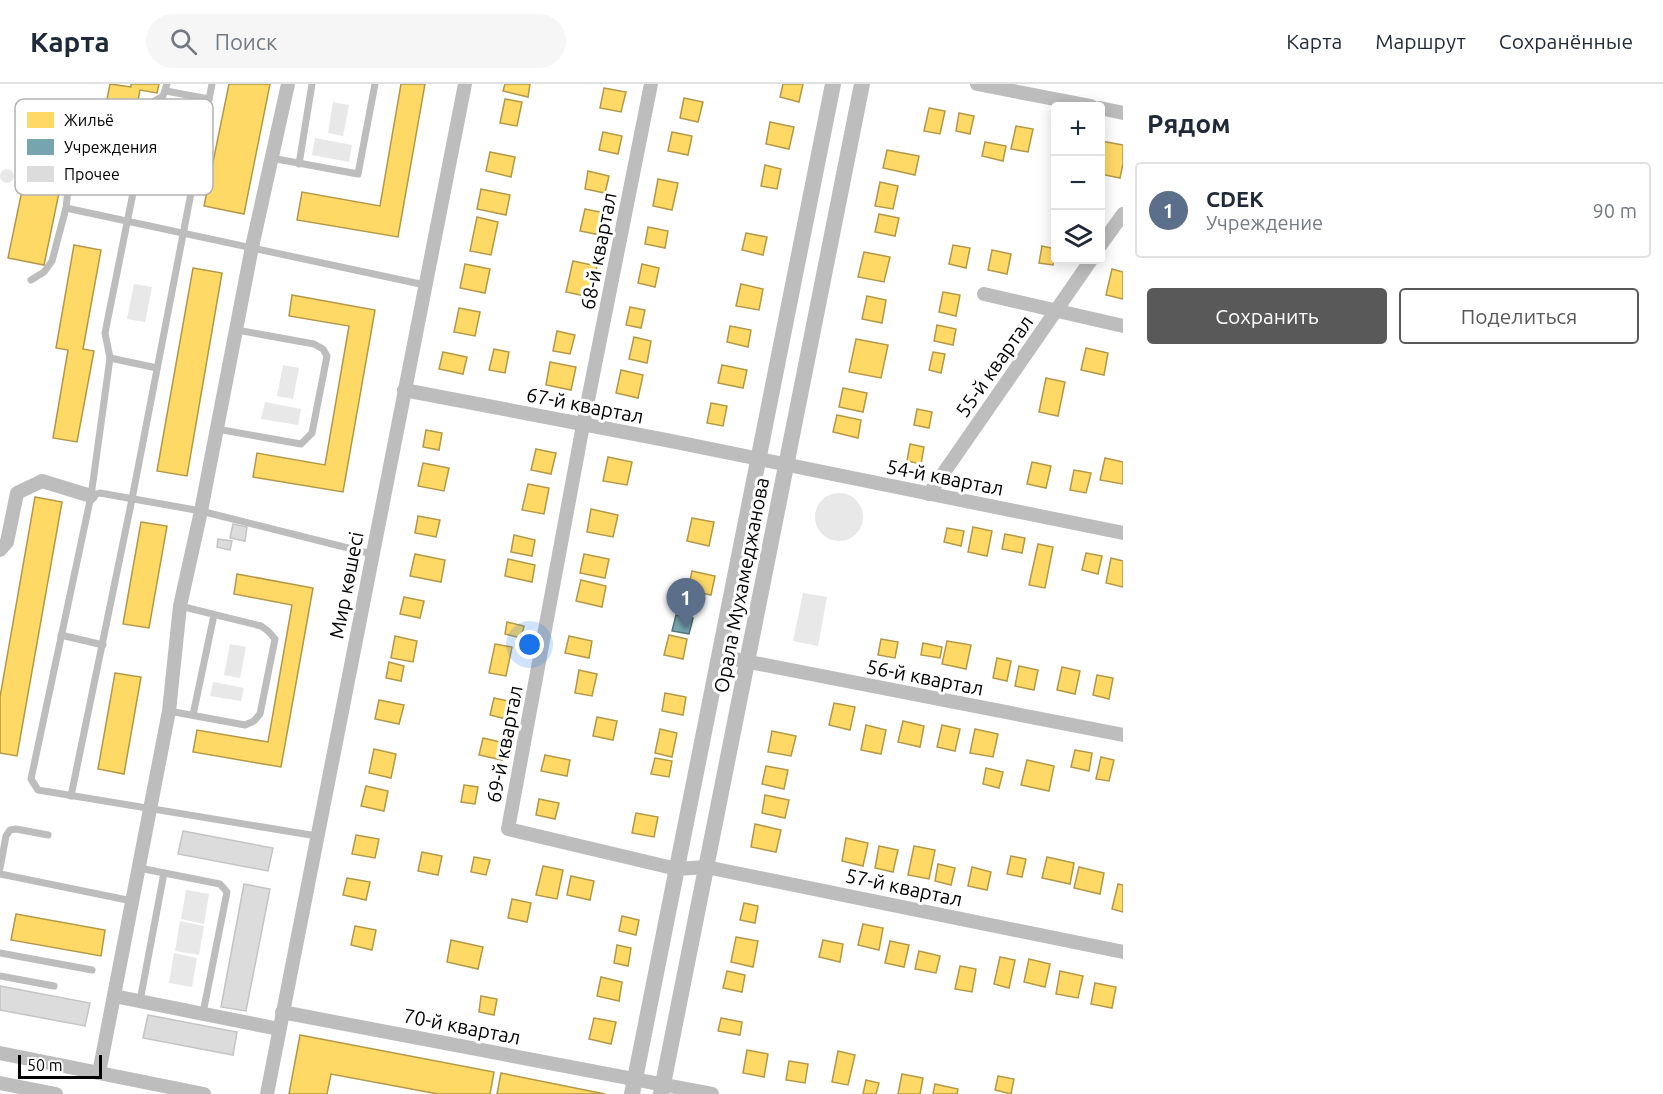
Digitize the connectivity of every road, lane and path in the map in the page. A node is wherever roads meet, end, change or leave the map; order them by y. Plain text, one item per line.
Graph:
1 (212, 84) edge
2 (288, 84) edge
3 (312, 84) edge
4 (375, 84) edge
5 (465, 84) edge
6 (651, 84) edge
7 (833, 84) edge
8 (862, 84) edge
9 (977, 84) edge
10 (167, 87) edge
11 (158, 99) edge
12 (209, 99) joint
13 (1070, 102) edge
14 (1105, 109) edge
15 (1123, 113) edge
16 (272, 158) junction
17 (299, 164) junction
18 (67, 195) edge
19 (133, 195) edge
20 (191, 195) edge
21 (66, 208) junction
22 (1123, 214) edge
23 (128, 221) junction
24 (184, 233) junction
25 (1105, 240) edge
26 (252, 247) junction
27 (1088, 264) edge
28 (32, 280) dead end
29 (425, 285) junction
30 (984, 294) dead end
31 (1056, 311) junction
32 (1123, 326) edge
33 (237, 330) junction
34 (110, 358) junction
35 (157, 368) junction
36 (404, 390) junction
37 (583, 425) junction
38 (217, 429) junction
39 (758, 459) junction
40 (786, 465) junction
41 (929, 494) junction
42 (91, 496) junction
43 (132, 499) junction
44 (201, 511) junction
45 (1123, 533) edge
46 (0, 550) edge
47 (372, 554) junction
48 (180, 606) junction
49 (214, 615) junction
50 (62, 635) junction
51 (103, 645) junction
52 (719, 656) junction
53 (747, 661) junction
54 (169, 711) junction
55 (193, 715) junction
56 (1123, 735) edge
57 (71, 795) junction
58 (150, 807) junction
59 (48, 835) dead end
60 (317, 836) junction
61 (706, 867) junction
62 (0, 868) edge
63 (139, 868) junction
64 (677, 869) junction
65 (164, 873) junction
66 (0, 874) edge
67 (132, 901) junction
68 (1123, 952) edge
69 (0, 953) edge
70 (92, 970) dead end
71 (0, 976) edge
72 (54, 986) dead end
73 (114, 996) junction
74 (140, 1001) junction
75 (282, 1012) junction
76 (203, 1013) junction
77 (279, 1029) junction
78 (0, 1053) edge
79 (99, 1073) junction
80 (0, 1083) edge
81 (634, 1086) edge
82 (662, 1089) edge
83 (56, 1094) edge
84 (204, 1094) edge
85 (267, 1094) edge
86 (712, 1094) edge

1 - 12 lane
2 - 16 street
3 - 17 lane
4 - 17 lane
5 - 29 street, Мир көшесі
6 - 37 street, 68-й квартал
7 - 39 street, Орала Мухамеджанова
8 - 40 street, Орала Мухамеджанова
9 - 13 street
10 - 11 lane
10 - 12 lane
14 - 15 street
16 - 17 lane
16 - 26 street
18 - 21 lane
19 - 23 lane
20 - 24 lane
21 - 23 lane
21 - 28 lane
22 - 25 street
23 - 24 lane
23 - 34 lane
24 - 26 lane
24 - 35 lane
26 - 29 lane
26 - 33 street
27 - 31 street, 55-й квартал
29 - 36 street, Мир көшесі
30 - 31 street
31 - 32 street
31 - 41 street, 55-й квартал
33 - 38 street
33 - 38 lane
34 - 35 lane
34 - 42 lane
35 - 43 lane
36 - 37 street, 67-й квартал
36 - 47 street, Мир көшесі
37 - 39 street, 67-й квартал
37 - 64 street, 69-й квартал
38 - 44 street
39 - 40 street, 54-й квартал
39 - 52 street, Орала Мухамеджанова
40 - 41 street, 54-й квартал
40 - 53 street, Орала Мухамеджанова
41 - 45 street, 54-й квартал
42 - 43 lane
42 - 46 street
42 - 50 lane
43 - 44 lane
43 - 51 lane
44 - 47 lane
44 - 48 street
47 - 60 street, Мир көшесі
48 - 49 lane
48 - 54 street
49 - 55 lane
49 - 55 lane
50 - 51 lane
50 - 57 lane
51 - 57 lane
52 - 53 street, 56-й квартал
52 - 64 street, Орала Мухамеджанова
53 - 56 street, 56-й квартал
53 - 61 street, Орала Мухамеджанова
54 - 55 lane
54 - 58 street
57 - 58 lane
58 - 60 lane
58 - 63 street
59 - 62 lane
60 - 75 street, Мир көшесі
61 - 64 street, 57-й квартал
61 - 68 street, 57-й квартал
61 - 82 street, Орала Мухамеджанова
63 - 65 lane
63 - 67 street
64 - 81 street, Орала Мухамеджанова
65 - 74 lane
65 - 76 lane
66 - 67 lane
67 - 73 street
69 - 70 lane
71 - 72 lane
73 - 74 street
73 - 79 street
74 - 76 street
75 - 77 street, Мир көшесі
75 - 81 street, 70-й квартал
76 - 77 street
77 - 85 street, Мир көшесі
78 - 79 street
79 - 84 street
80 - 83 street
81 - 82 street, 70-й квартал
82 - 86 street, 70-й квартал

